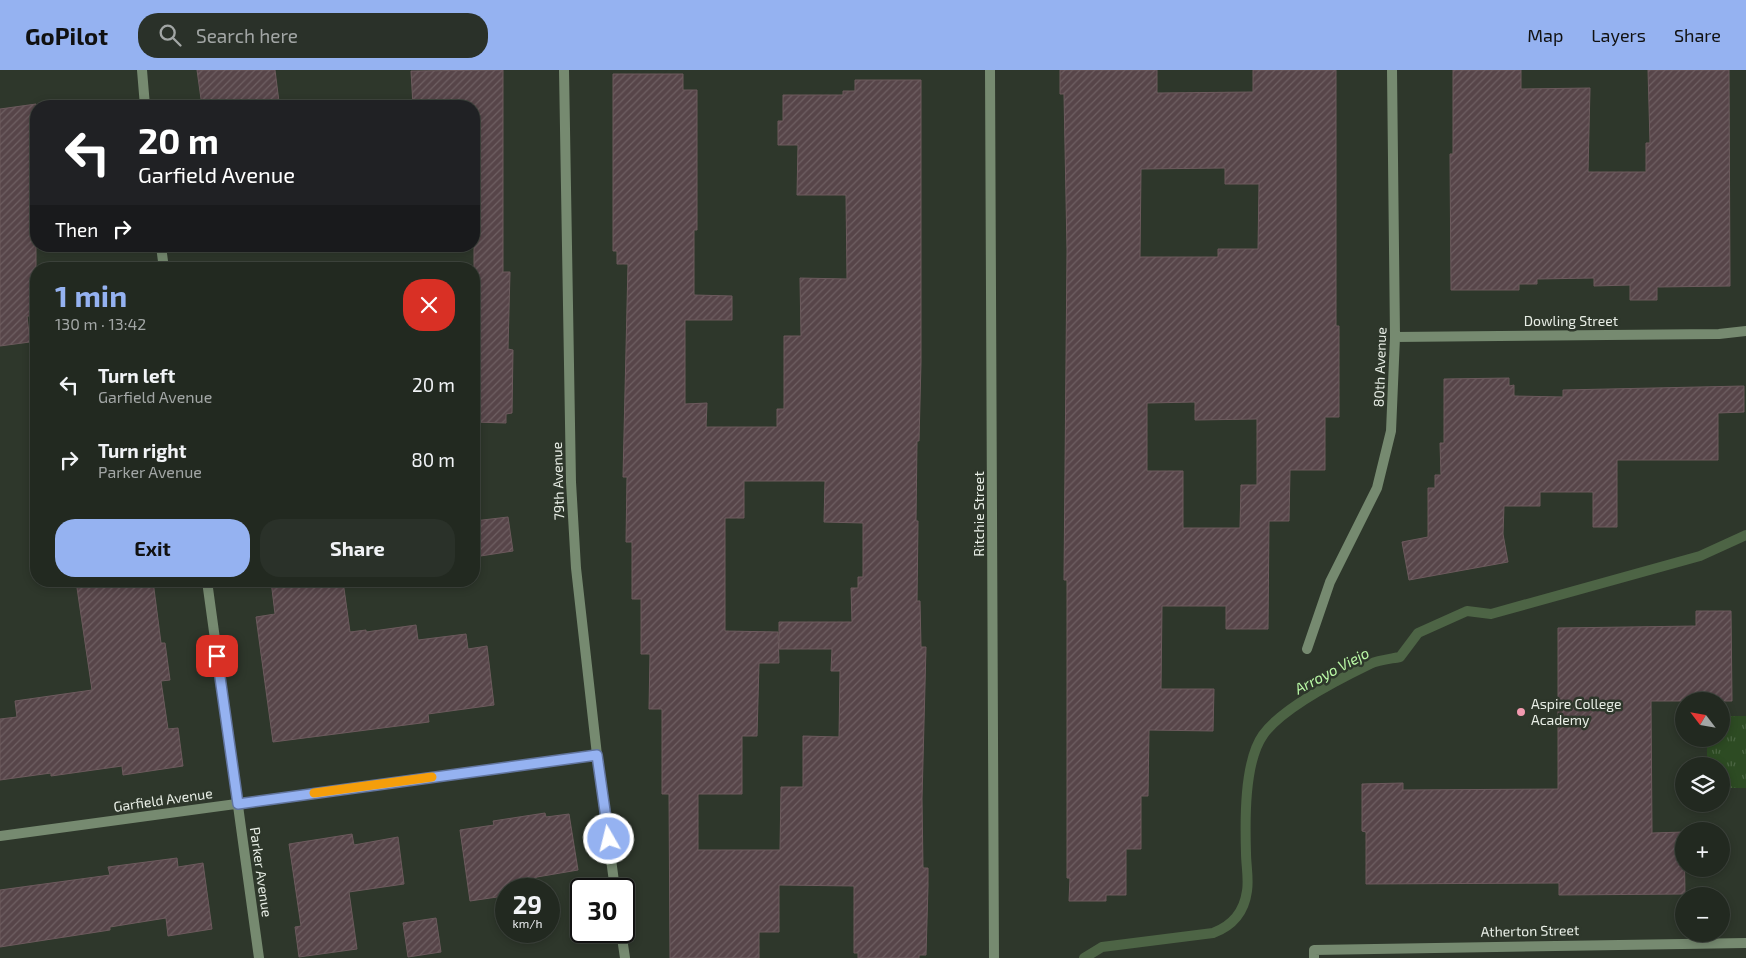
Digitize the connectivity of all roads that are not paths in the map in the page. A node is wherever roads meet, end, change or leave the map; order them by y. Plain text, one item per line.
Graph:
1 (142, 70) edge
2 (564, 70) edge
3 (990, 70) edge
4 (1392, 70) edge
5 (144, 100) edge
6 (1746, 331) edge
7 (1395, 337) junction
8 (208, 587) edge
9 (1307, 649) dead end
10 (597, 755) junction
11 (238, 804) junction
12 (0, 836) edge
13 (614, 878) edge
14 (623, 943) edge
15 (1746, 943) edge
16 (1314, 954) edge
17 (259, 958) edge
18 (625, 958) edge
19 (994, 958) edge

1 - 5 street
2 - 10 street, 79th Avenue
3 - 19 street, Ritchie Street
4 - 7 street, 80th Avenue
6 - 7 street, Dowling Street
7 - 9 street, 80th Avenue
8 - 11 street, Parker Avenue
10 - 11 street, Garfield Avenue
10 - 13 street, 79th Avenue
11 - 12 street, Garfield Avenue
11 - 17 street, Parker Avenue
14 - 18 street
15 - 16 street, Atherton Street

